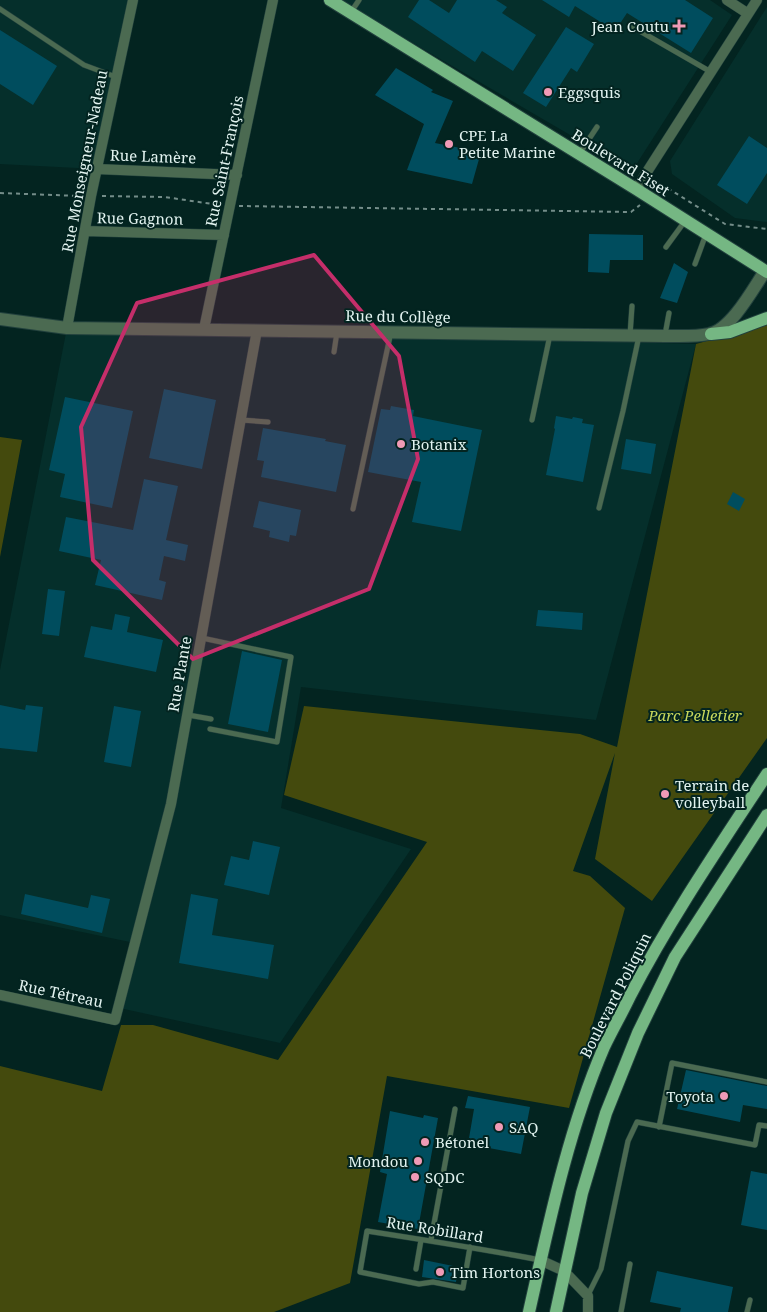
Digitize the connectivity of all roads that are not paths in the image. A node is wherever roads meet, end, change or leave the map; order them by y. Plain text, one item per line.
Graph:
1 (133, 0) edge
2 (273, 0) edge
3 (330, 0) edge
4 (359, 0) edge
5 (727, 0) edge
6 (757, 0) edge
7 (0, 9) edge
8 (351, 12) junction
9 (748, 13) junction
10 (631, 26) dead end
11 (711, 72) junction
12 (116, 78) junction
13 (598, 127) dead end
14 (579, 155) junction
15 (97, 169) junction
16 (237, 175) junction
17 (636, 189) junction
18 (685, 220) junction
19 (85, 232) junction
20 (706, 234) junction
21 (224, 235) junction
22 (666, 247) dead end
23 (695, 264) dead end
24 (766, 272) edge
25 (632, 306) dead end
26 (669, 313) dead end
27 (767, 318) edge
28 (0, 319) edge
29 (67, 328) junction
30 (204, 329) junction
31 (257, 330) junction
32 (337, 331) junction
33 (391, 332) junction
34 (550, 334) junction
35 (710, 334) junction
36 (634, 335) junction
37 (665, 336) junction
38 (334, 352) dead end
39 (241, 420) junction
40 (532, 420) dead end
41 (268, 422) dead end
42 (600, 508) dead end
43 (354, 509) dead end
44 (201, 638) junction
45 (187, 714) junction
46 (211, 719) dead end
47 (210, 729) dead end
48 (767, 774) edge
49 (767, 815) edge
50 (0, 995) edge
51 (115, 1020) joint
52 (767, 1082) edge
53 (455, 1109) dead end
54 (767, 1126) edge
55 (659, 1127) junction
56 (421, 1240) junction
57 (431, 1240) junction
58 (470, 1247) junction
59 (540, 1260) junction
60 (630, 1264) dead end
61 (416, 1270) dead end
62 (564, 1272) junction
63 (588, 1296) junction
64 (750, 1300) dead end
65 (529, 1312) edge
66 (556, 1312) edge
67 (588, 1312) edge
68 (620, 1312) edge
69 (747, 1312) edge

1 - 12 street, Rue Monseigneur-Nadeau
2 - 16 street, Rue Saint-François
3 - 8 main road, Boulevard Fiset
4 - 8 lane
5 - 9 street
6 - 9 street
7 - 12 lane
8 - 14 main road, Boulevard Fiset
9 - 11 street
10 - 11 lane
11 - 17 street
12 - 15 street, Rue Monseigneur-Nadeau
13 - 14 lane
14 - 17 main road, Boulevard Fiset
15 - 16 street, Rue Lamère
15 - 19 street, Rue Monseigneur-Nadeau
16 - 21 street, Rue Saint-François
17 - 18 main road, Boulevard Fiset
18 - 20 main road, Boulevard Fiset
18 - 22 lane
19 - 21 street, Rue Gagnon
19 - 29 street, Rue Monseigneur-Nadeau
20 - 23 lane
20 - 24 main road, Boulevard Fiset
21 - 30 street, Rue Saint-François
24 - 35 street
25 - 36 lane
26 - 37 lane
27 - 35 main road
28 - 29 street, Rue du Collège
29 - 30 street, Rue du Collège
30 - 31 street, Rue du Collège
31 - 32 street, Rue du Collège
31 - 39 street, Rue Plante
32 - 33 street, Rue du Collège
32 - 38 lane
33 - 34 street, Rue du Collège
33 - 43 lane
34 - 36 street, Rue du Collège
34 - 40 lane
35 - 37 street, Rue du Collège
36 - 37 street, Rue du Collège
36 - 42 lane
39 - 41 lane
39 - 44 street, Rue Plante
44 - 45 street, Rue Plante
44 - 47 lane
45 - 46 lane
45 - 51 street, Rue Plante
48 - 59 main road, Boulevard Poliquin
49 - 62 main road
50 - 51 street, Rue Tétreau
52 - 55 lane
53 - 57 lane
54 - 55 lane
55 - 63 lane
56 - 57 lane, Rue Robillard
56 - 58 lane, Rue Robillard
56 - 61 lane
57 - 58 lane, Rue Robillard
58 - 59 lane, Rue Robillard
59 - 62 street
59 - 65 main road, Boulevard Poliquin
60 - 68 lane
62 - 63 street
62 - 66 main road
63 - 67 street
64 - 69 lane

